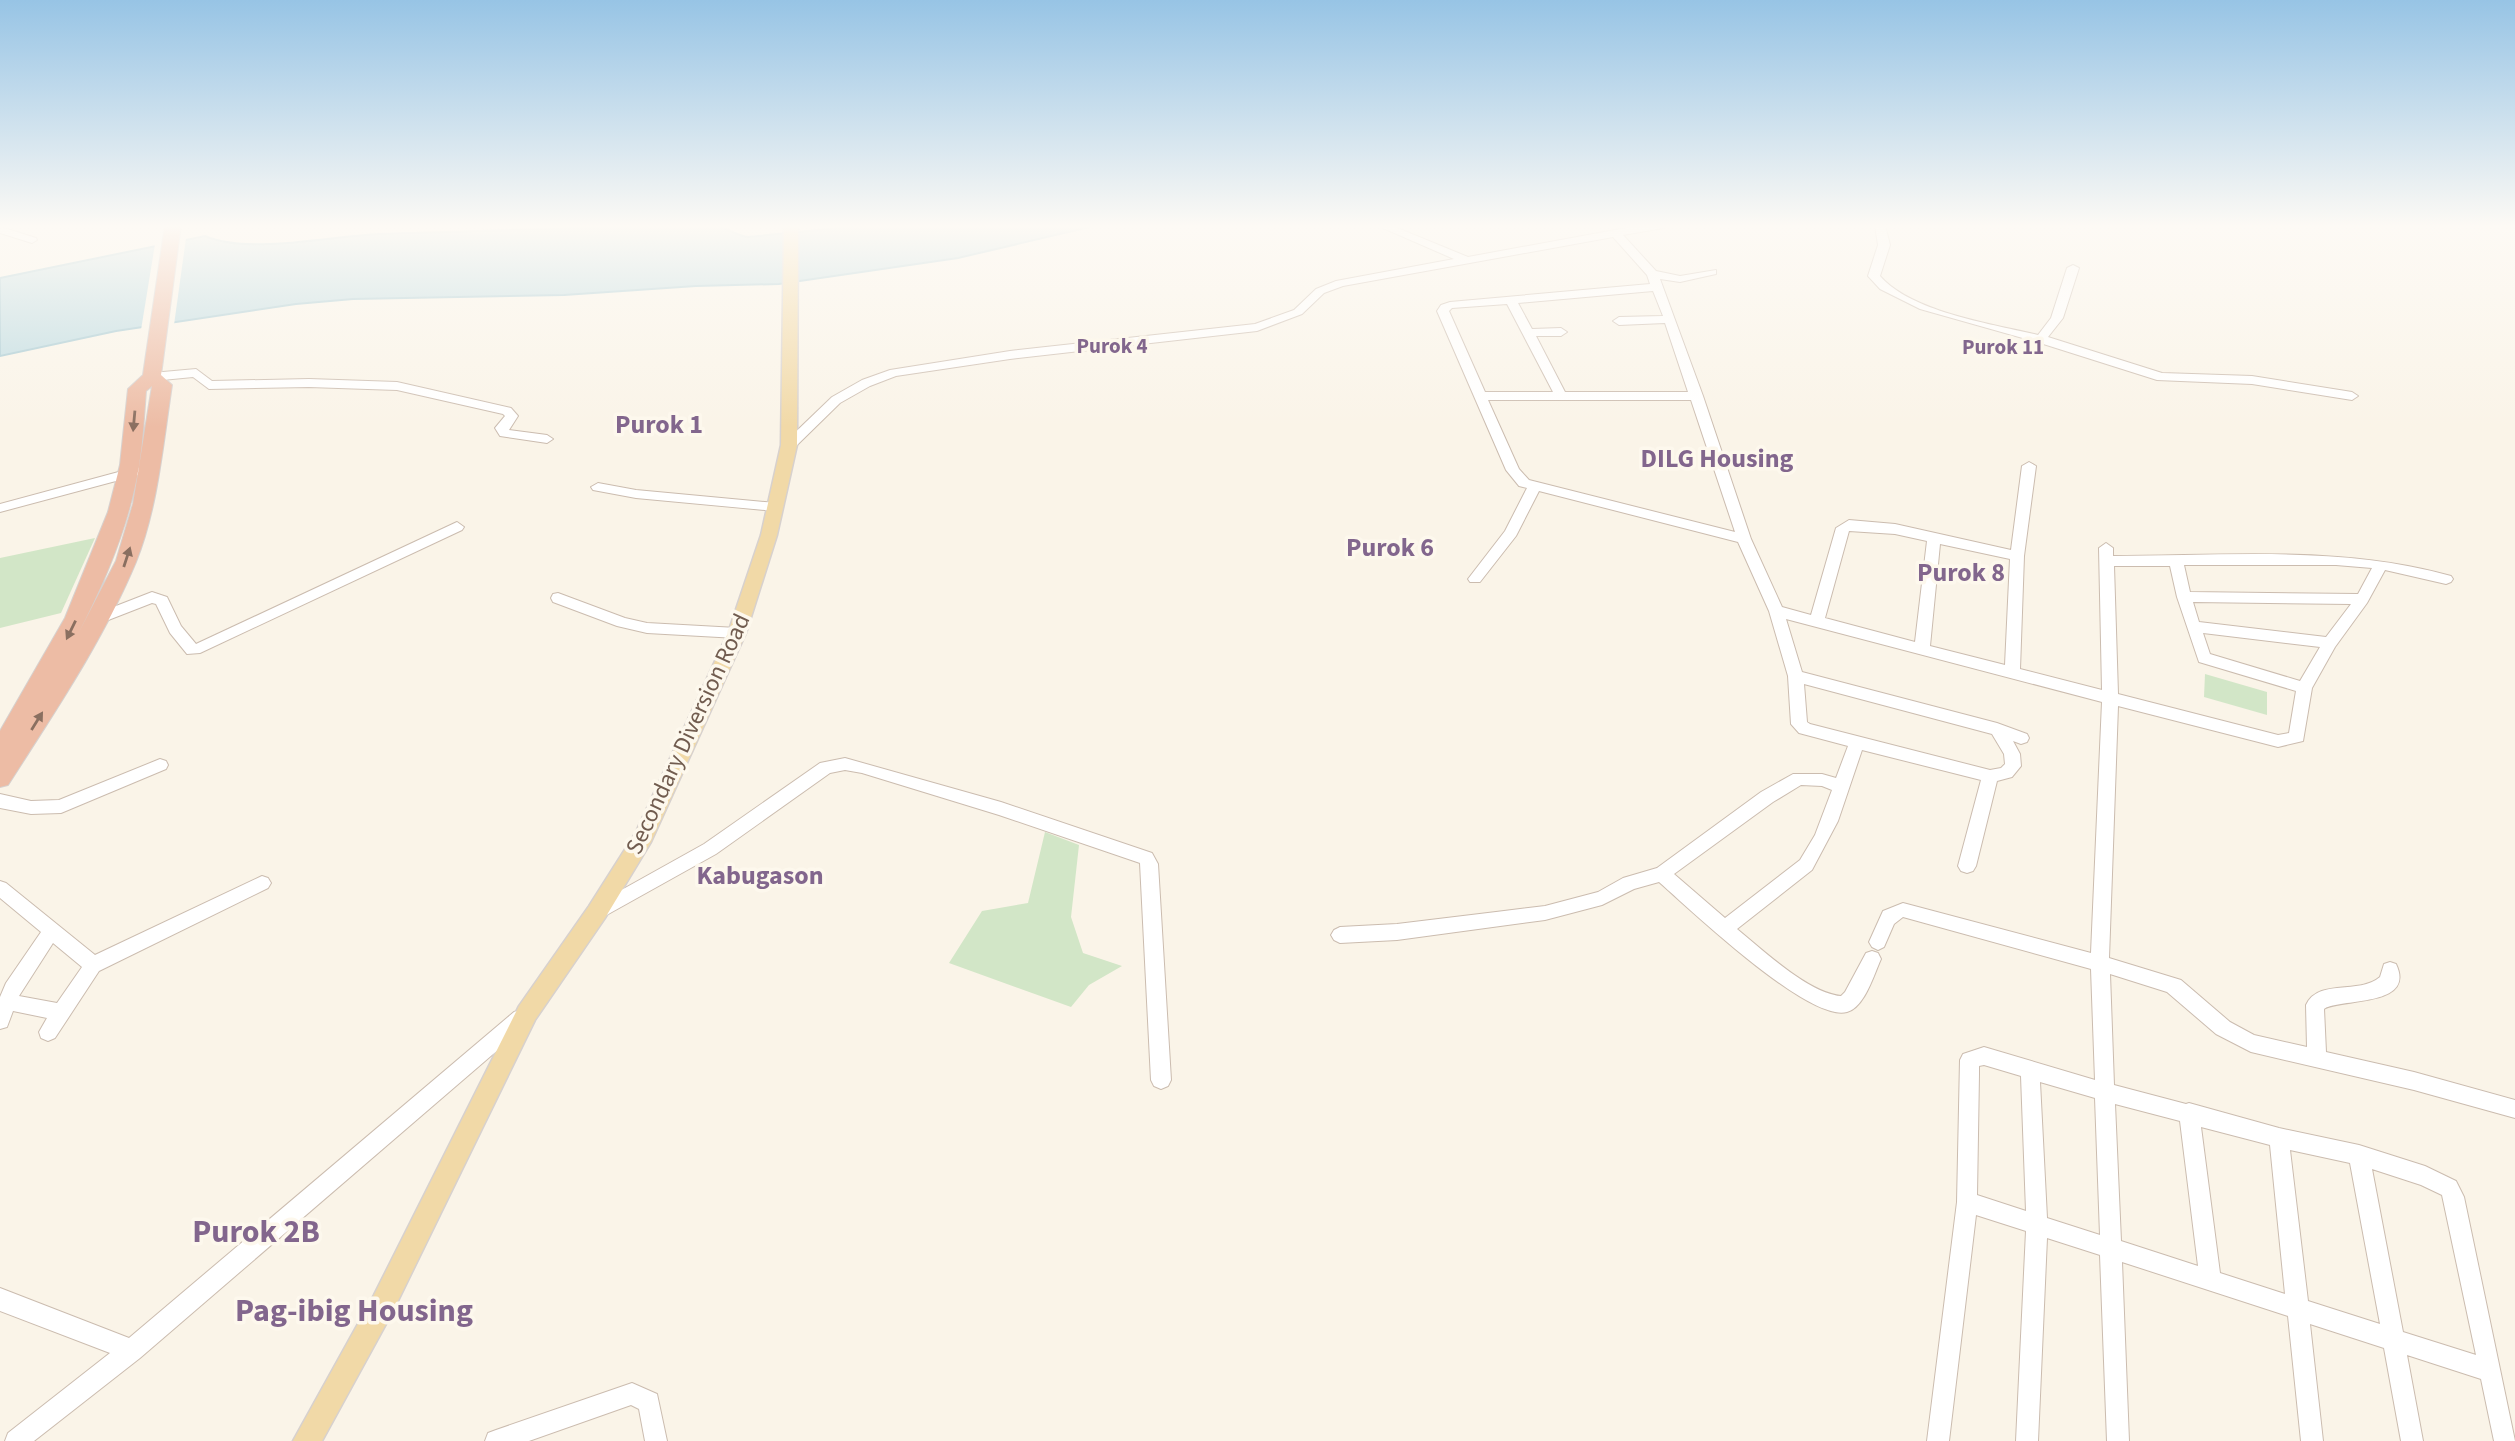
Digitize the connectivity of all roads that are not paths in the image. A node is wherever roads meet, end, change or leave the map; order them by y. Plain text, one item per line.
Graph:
1 (163, 292) edge
2 (791, 292) edge
3 (1319, 292) edge
4 (1599, 292) edge
5 (1660, 292) edge
6 (1892, 292) edge
7 (2065, 292) edge
8 (1511, 300) junction
9 (1670, 319) junction
10 (1619, 321) dead end
11 (1561, 332) dead end
12 (1529, 333) junction
13 (2041, 339) junction
14 (790, 365) joint
15 (152, 371) junction
16 (1480, 396) junction
17 (1561, 396) junction
18 (1697, 396) junction
19 (2353, 396) dead end
20 (547, 439) dead end
21 (789, 445) junction
22 (2029, 466) dead end
23 (149, 469) junction
24 (129, 473) junction
25 (598, 487) dead end
26 (1534, 487) junction
27 (776, 507) junction
28 (0, 508) edge
29 (457, 527) dead end
30 (1934, 538) junction
31 (1744, 539) junction
32 (2017, 556) junction
33 (2176, 561) junction
34 (2381, 564) junction
35 (1475, 579) dead end
36 (2446, 579) dead end
37 (2184, 597) junction
38 (558, 598) dead end
39 (2362, 599) junction
40 (1776, 611) junction
41 (98, 619) junction
42 (1816, 623) junction
43 (2193, 626) junction
44 (737, 633) junction
45 (2330, 643) junction
46 (1922, 650) junction
47 (2012, 674) junction
48 (1796, 676) junction
49 (2304, 688) junction
50 (2109, 698) junction
51 (1997, 729) junction
52 (2021, 738) dead end
53 (1857, 742) junction
54 (0, 750) edge
55 (160, 765) dead end
56 (1990, 776) junction
57 (0, 778) edge
58 (1840, 786) junction
59 (0, 801) edge
60 (1968, 866) dead end
61 (1662, 874) junction
62 (262, 883) dead end
63 (0, 888) edge
64 (597, 912) junction
65 (1725, 928) junction
66 (51, 932) junction
67 (1340, 935) dead end
68 (2100, 964) junction
69 (93, 965) junction
70 (2390, 970) dead end
71 (7, 1002) junction
72 (61, 1012) junction
73 (527, 1013) junction
74 (0, 1021) edge
75 (47, 1032) dead end
76 (2317, 1059) junction
77 (2030, 1070) junction
78 (1161, 1080) dead end
79 (2105, 1092) junction
80 (2515, 1109) edge
81 (2189, 1112) junction
82 (2279, 1138) junction
83 (2359, 1156) junction
84 (1967, 1202) junction
85 (2037, 1227) junction
86 (2110, 1249) junction
87 (2210, 1279) junction
88 (0, 1299) edge
89 (2298, 1310) junction
90 (2394, 1340) junction
91 (132, 1350) junction
92 (2490, 1371) junction
93 (16, 1441) edge
94 (307, 1441) edge
95 (496, 1441) edge
96 (656, 1441) edge
97 (1938, 1441) edge
98 (2027, 1441) edge
99 (2118, 1441) edge
100 (2312, 1441) edge
101 (2412, 1441) edge
102 (2505, 1441) edge

1 - 15 highway
2 - 14 main road, Secondary Diversion Road
3 - 21 street
4 - 8 street
5 - 9 street
6 - 13 street
7 - 13 street
8 - 12 street
8 - 16 street
9 - 10 street
9 - 18 street
11 - 12 street
12 - 17 street
13 - 19 street
14 - 21 main road, Secondary Diversion Road
15 - 20 street
15 - 23 highway
15 -> 24 highway
16 - 17 street
16 - 26 street
17 - 18 street
18 - 31 street
21 - 27 main road, Secondary Diversion Road
22 - 32 street
23 - 24 street
41 -> 23 highway
24 - 28 street
24 -> 54 highway
25 - 27 street
26 - 31 street
26 - 35 street
27 - 44 main road, Secondary Diversion Road
29 - 41 street
30 - 32 street
30 - 42 street
30 - 46 street
31 - 40 street
32 - 47 street
33 - 34 street
33 - 37 street
33 - 50 street
34 - 36 street
34 - 39 street
37 - 39 street
37 - 43 street
38 - 44 street
39 - 45 street
40 - 42 street
40 - 48 street
57 -> 41 highway
42 - 46 street
43 - 45 street
43 - 49 street
44 - 64 main road, Secondary Diversion Road
45 - 49 street
46 - 47 street
47 - 50 street
48 - 51 street
48 - 53 street
49 - 50 street
50 - 68 street
51 - 52 street
51 - 56 street
53 - 56 street
53 - 58 street
55 - 59 street
56 - 60 street
58 - 61 street
58 - 65 street
61 - 65 street
61 - 67 street
62 - 69 street
63 - 66 street
64 - 73 main road, Secondary Diversion Road
64 - 78 street
65 - 68 street
66 - 69 street
66 - 71 street
68 - 76 street
68 - 79 street
69 - 72 street
70 - 76 street
71 - 72 street
71 - 74 street
72 - 75 street
73 - 91 street, Secondary Diversion Road
73 - 94 main road
76 - 80 street
77 - 79 street
77 - 84 street
77 - 85 street
79 - 81 street
79 - 86 street
81 - 82 street
81 - 87 street
82 - 83 street
82 - 89 street
83 - 90 street
83 - 92 street
84 - 85 street
84 - 97 street
85 - 86 street
85 - 98 street
86 - 87 street
86 - 99 street
87 - 89 street
88 - 91 street
89 - 90 street
89 - 100 street
90 - 92 street
90 - 101 street
91 - 93 street, Secondary Diversion Road
92 - 102 street
95 - 96 street

